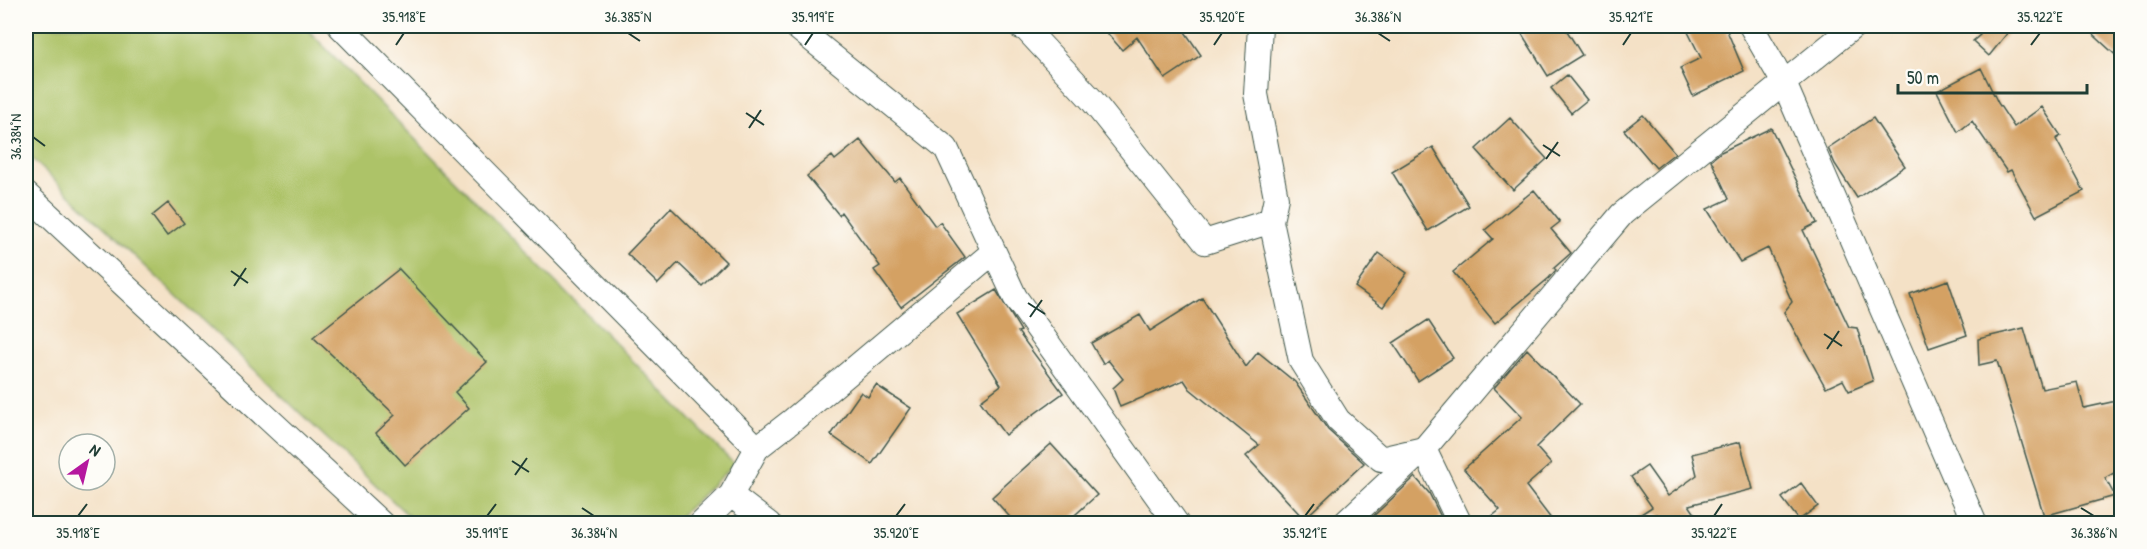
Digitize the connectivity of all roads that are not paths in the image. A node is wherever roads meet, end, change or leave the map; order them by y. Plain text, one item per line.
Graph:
1 (340, 26) edge
2 (795, 26) edge
3 (1019, 26) edge
4 (1260, 26) edge
5 (1751, 26) edge
6 (1854, 26) edge
7 (1784, 83) junction
8 (26, 194) edge
9 (1271, 221) junction
10 (992, 253) junction
11 (757, 448) junction
12 (1424, 449) junction
13 (731, 495) junction
14 (382, 524) edge
15 (701, 524) edge
16 (769, 524) edge
17 (1177, 524) edge
18 (1344, 524) edge
19 (1460, 524) edge
20 (1975, 524) edge

1 - 11 street
2 - 10 street
3 - 9 street
4 - 9 street
5 - 7 street
6 - 7 street
7 - 12 street
7 - 20 street
8 - 14 street
9 - 12 street
10 - 11 street
10 - 17 street
11 - 13 street
12 - 18 street
12 - 19 street
13 - 15 street
13 - 16 street

